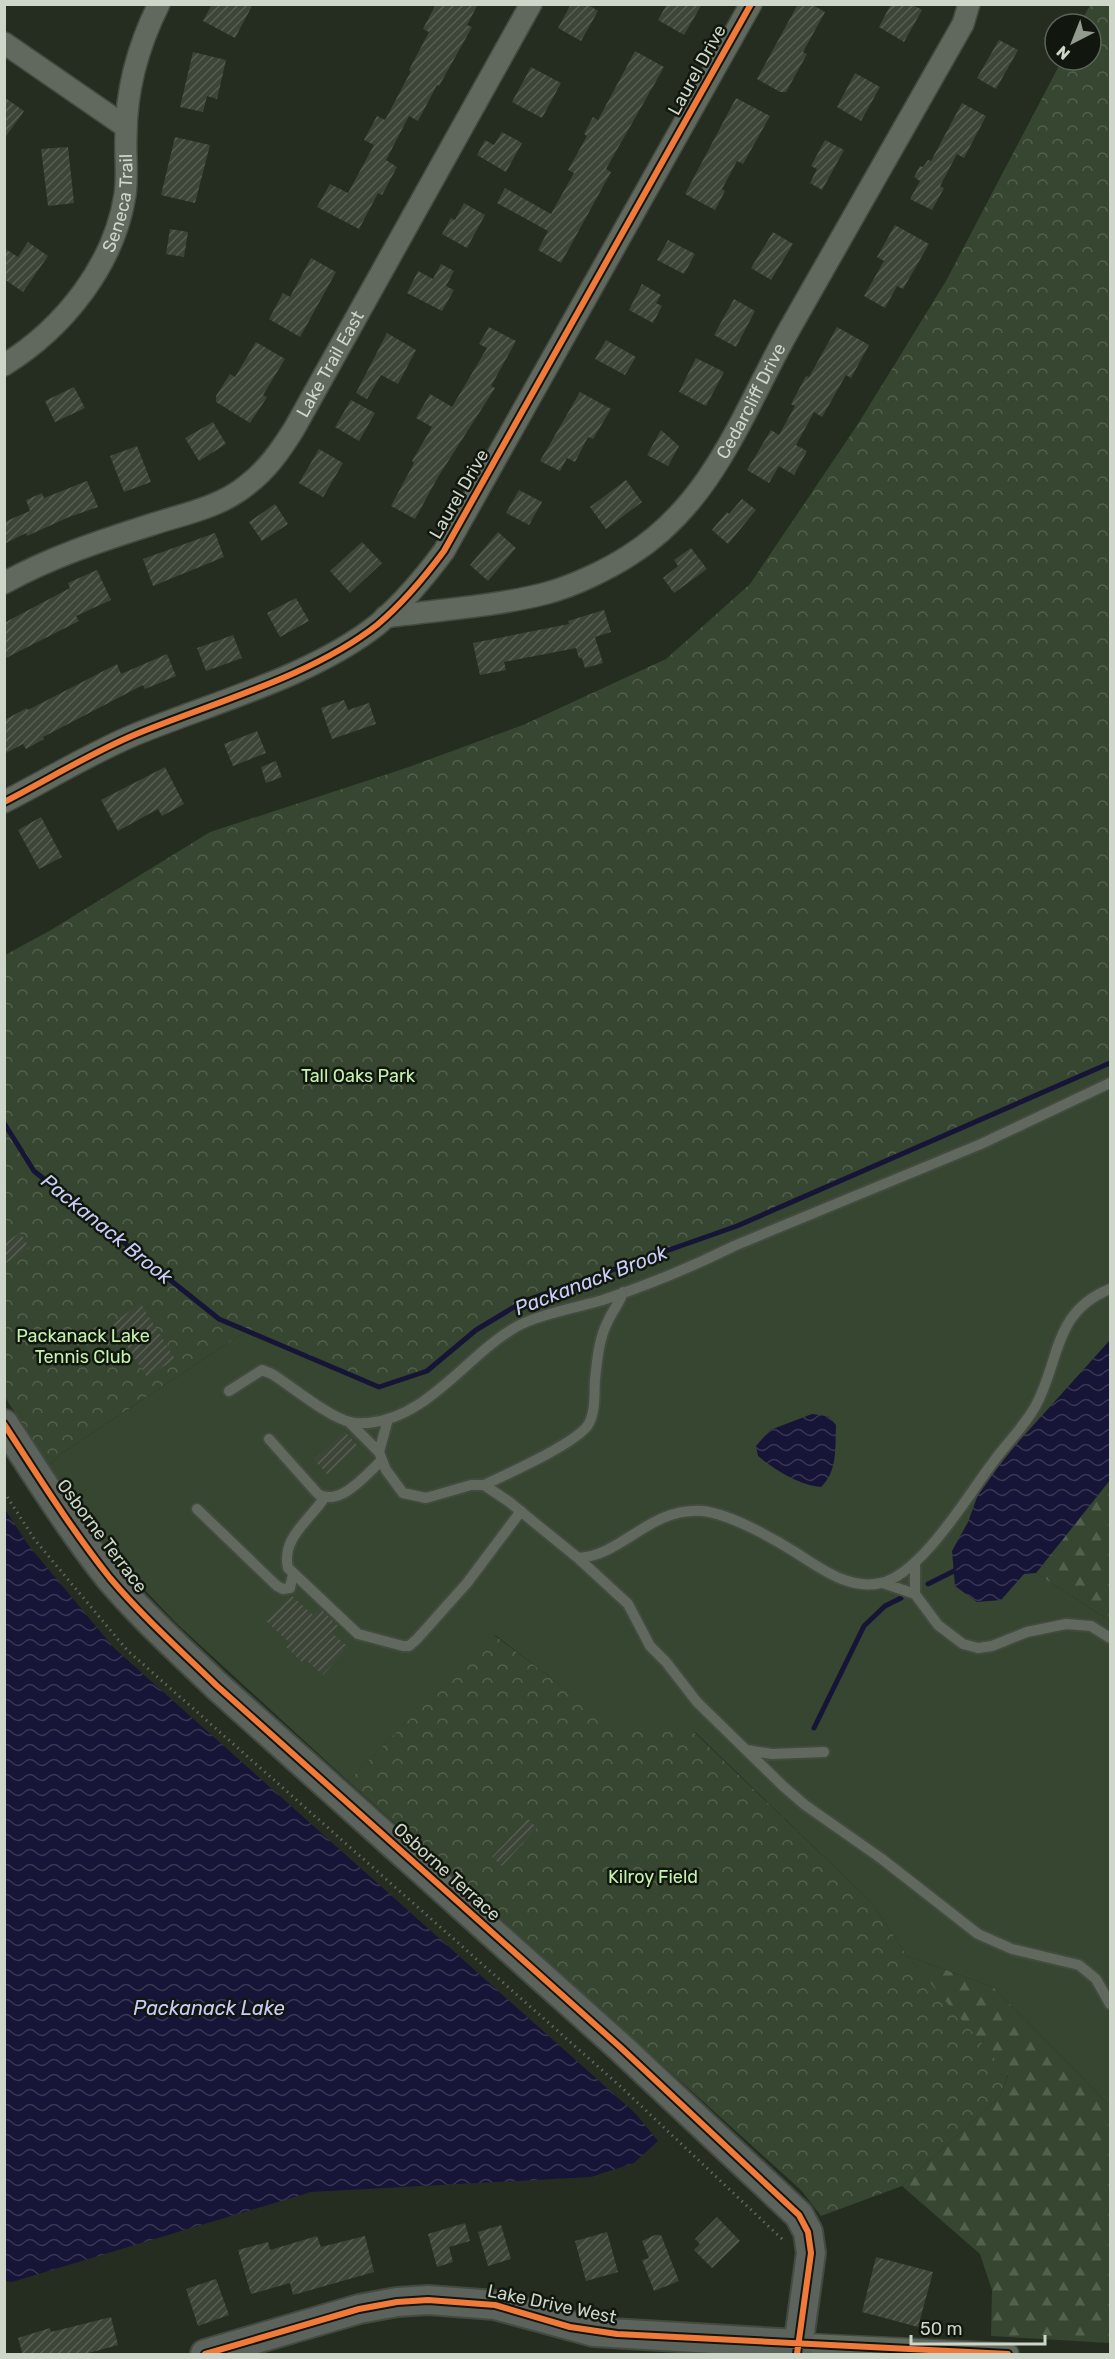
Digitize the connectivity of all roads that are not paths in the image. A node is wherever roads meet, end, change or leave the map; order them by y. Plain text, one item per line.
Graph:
1 (159, 4) edge
2 (531, 4) edge
3 (751, 4) edge
4 (969, 4) edge
5 (4, 43) edge
6 (126, 128) junction
7 (4, 365) edge
8 (4, 583) edge
9 (385, 617) junction
10 (4, 802) edge
11 (1110, 1083) edge
12 (1110, 1289) edge
13 (623, 1293) junction
14 (229, 1391) dead end
15 (388, 1419) junction
16 (349, 1422) junction
17 (4, 1424) edge
18 (269, 1439) dead end
19 (380, 1457) junction
20 (484, 1485) junction
21 (324, 1498) junction
22 (197, 1509) dead end
23 (521, 1511) junction
24 (578, 1558) junction
25 (915, 1562) junction
26 (293, 1574) junction
27 (883, 1583) junction
28 (915, 1594) junction
29 (1110, 1638) edge
30 (746, 1750) junction
31 (824, 1752) dead end
32 (1110, 2004) edge
33 (555, 2323) junction
34 (634, 2345) edge
35 (797, 2349) edge
36 (205, 2355) edge
37 (601, 2355) edge
38 (1008, 2355) edge

1 - 6 street, Seneca Trail
2 - 8 street, Lake Trail East
3 - 9 street, Laurel Drive
4 - 9 street, Cedarcliff Drive
5 - 6 street
6 - 7 street, Seneca Trail
9 - 10 street, Laurel Drive
11 - 13 lane
12 - 25 lane
13 - 15 lane
13 - 20 lane
14 - 16 lane
15 - 16 lane
15 - 19 lane
16 - 19 lane
17 - 35 street, Osborne Terrace
18 - 21 lane
19 - 20 lane
19 - 21 lane
20 - 23 lane
21 - 26 lane
22 - 26 lane
23 - 24 lane
23 - 26 lane
24 - 27 lane
24 - 30 lane
25 - 27 lane
25 - 28 lane
27 - 28 lane
28 - 29 lane
30 - 31 lane
30 - 32 lane
33 - 34 street, Lake Drive West
33 - 36 street, Lake Drive West
33 - 37 street
34 - 35 street, Lake Drive West
35 - 38 street, Lake Drive West

